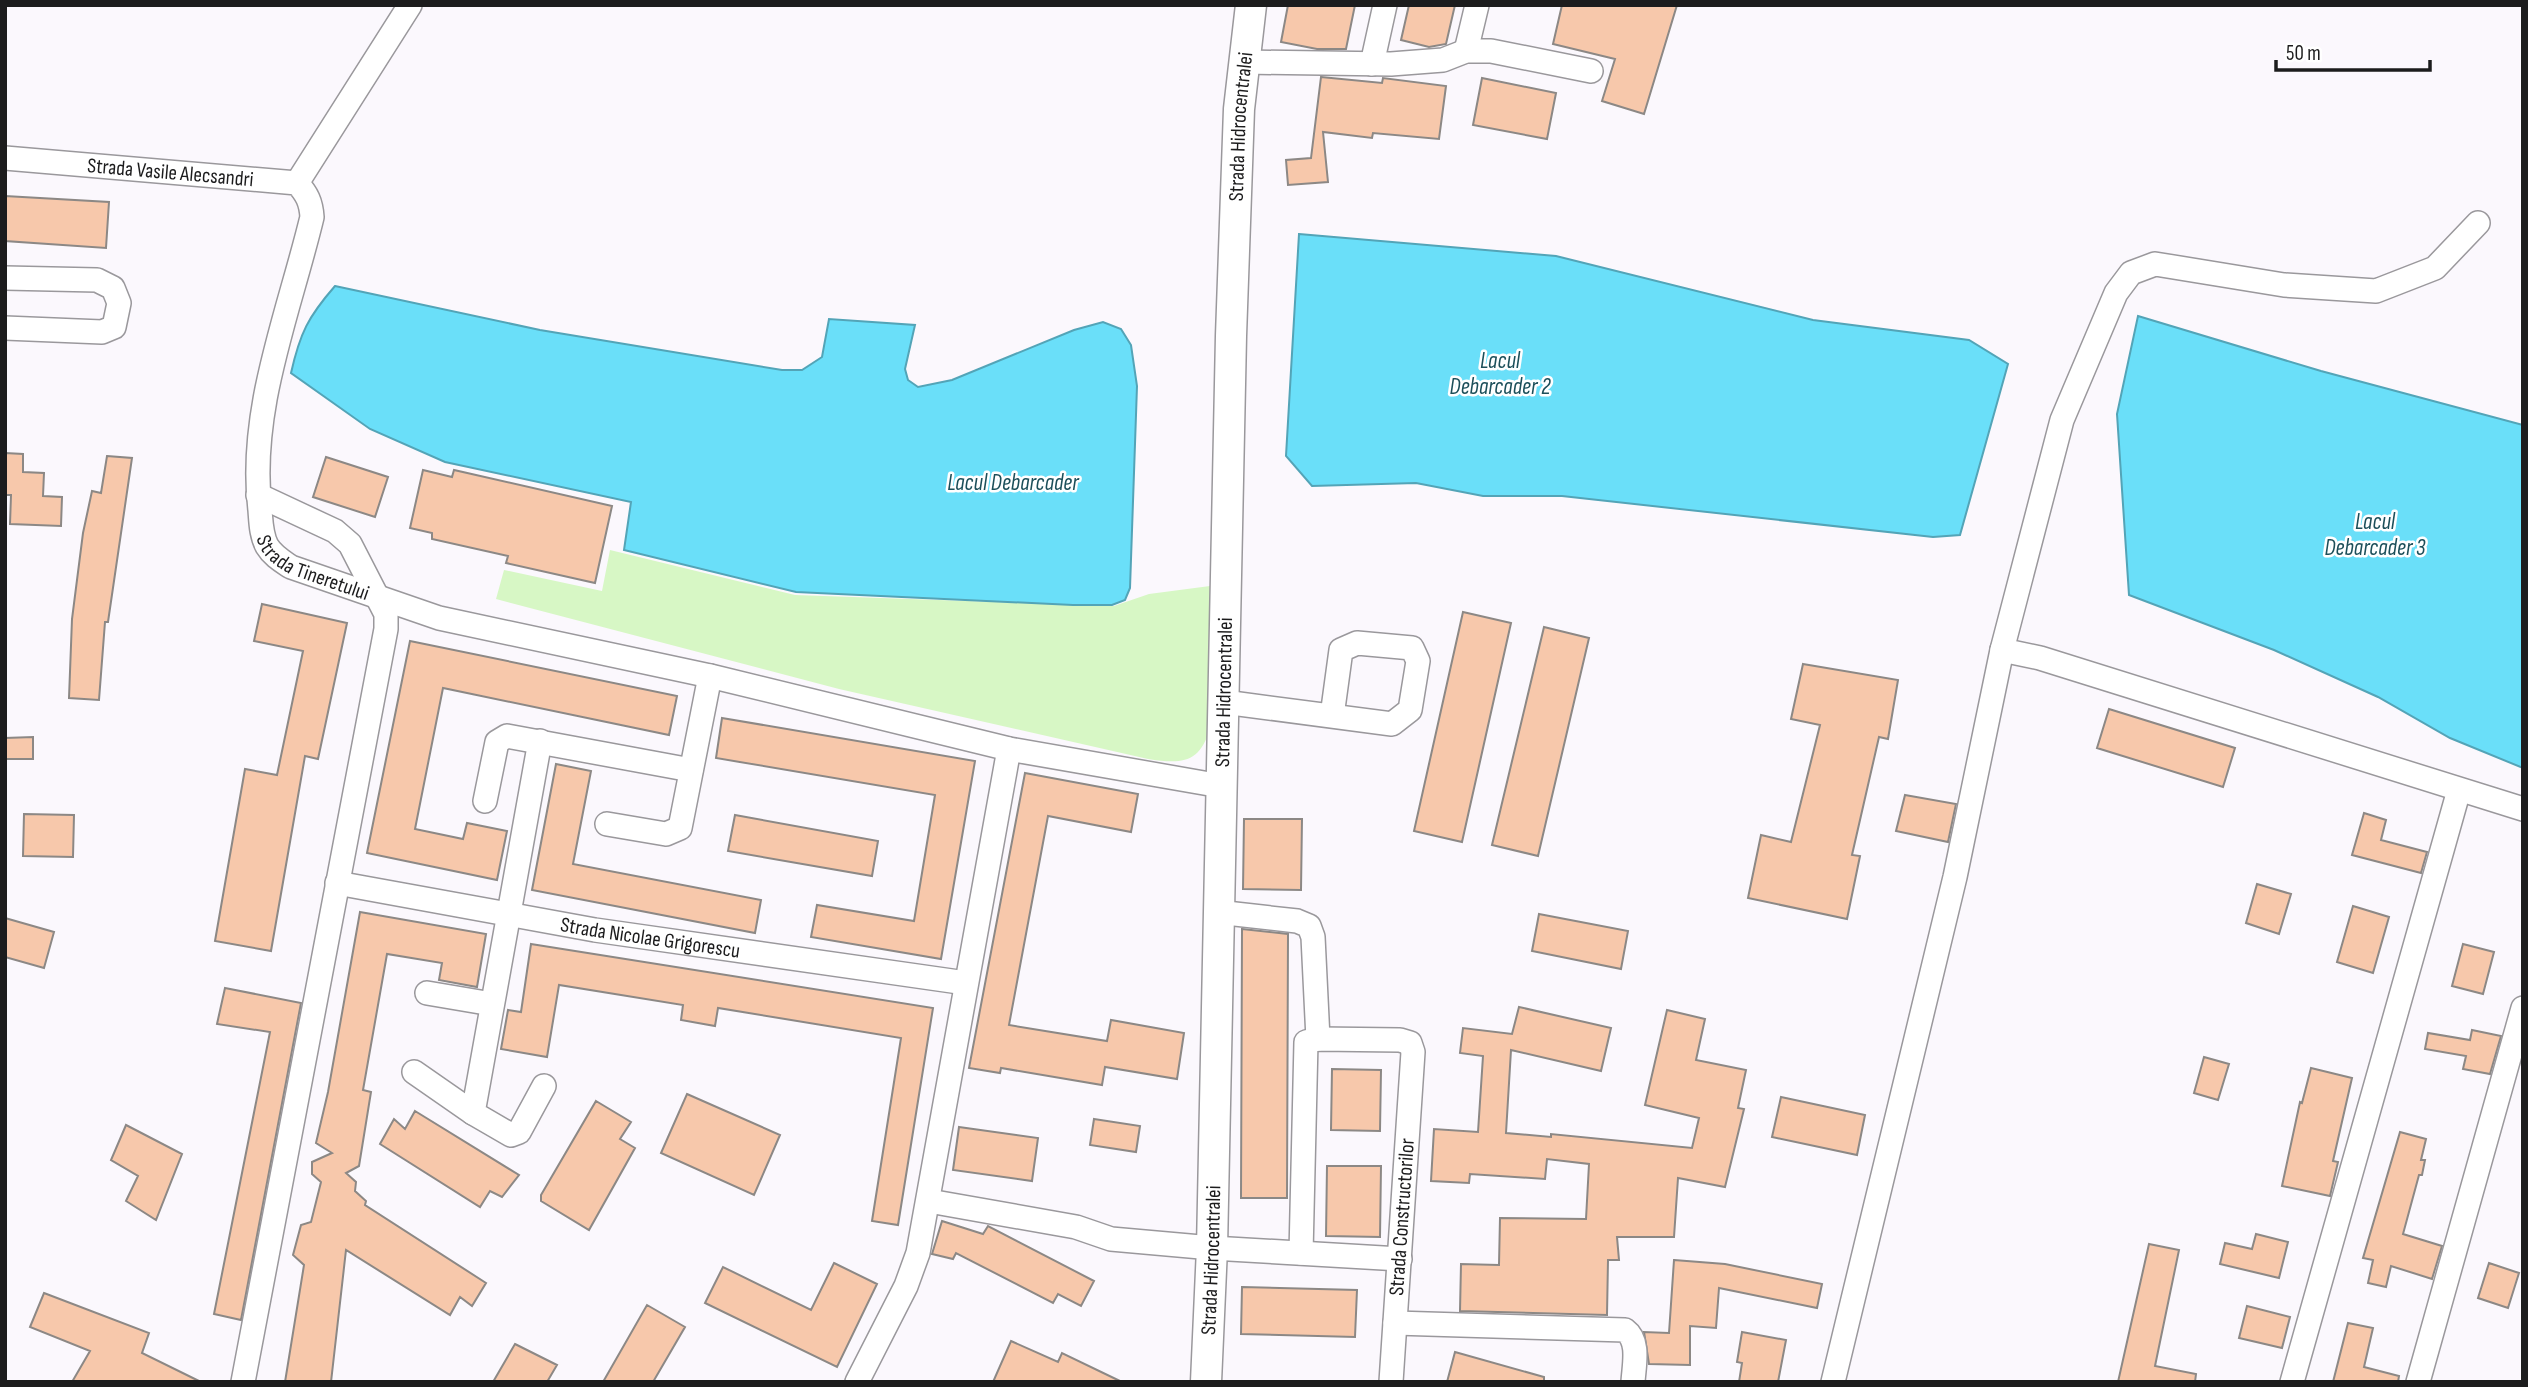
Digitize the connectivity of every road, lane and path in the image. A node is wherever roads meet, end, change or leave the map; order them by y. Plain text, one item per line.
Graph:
1 (410, 5) edge
2 (1251, 5) edge
3 (1385, 5) edge
4 (1477, 5) edge
5 (1466, 51) junction
6 (1244, 62) junction
7 (1372, 64) junction
8 (1591, 71) dead end
9 (5, 158) edge
10 (297, 183) junction
11 (2478, 223) dead end
12 (5, 278) edge
13 (5, 328) edge
14 (258, 495) junction
15 (376, 594) junction
16 (2002, 650) junction
17 (710, 676) junction
18 (1224, 702) junction
19 (1332, 716) junction
20 (540, 741) junction
21 (1009, 748) junction
22 (691, 770) junction
23 (1221, 786) junction
24 (2459, 790) junction
25 (485, 801) dead end
26 (2523, 809) edge
27 (607, 824) dead end
28 (337, 883) junction
29 (1217, 912) junction
30 (509, 916) junction
31 (967, 984) junction
32 (427, 993) dead end
33 (492, 1004) junction
34 (2523, 1008) edge
35 (1318, 1039) junction
36 (415, 1072) dead end
37 (544, 1086) dead end
38 (473, 1113) junction
39 (929, 1201) junction
40 (1212, 1248) junction
41 (1301, 1253) junction
42 (1400, 1259) junction
43 (1395, 1322) junction
44 (243, 1382) edge
45 (857, 1382) edge
46 (1206, 1382) edge
47 (1391, 1382) edge
48 (1633, 1382) edge
49 (1833, 1382) edge
50 (2292, 1382) edge
51 (2418, 1382) edge

1 - 10 street
2 - 6 street, Strada Hidrocentralei
3 - 7 street
4 - 5 street
5 - 7 street
5 - 8 street
6 - 7 street
6 - 18 street, Strada Hidrocentralei
9 - 10 street, Strada Vasile Alecsandri
10 - 14 street, Strada Tineretului
11 - 16 street
12 - 13 street
14 - 15 street, Strada Tineretului
14 - 15 street, Strada Tineretului
15 - 17 street
15 - 28 street
16 - 24 street
16 - 49 street
17 - 21 street
17 - 22 street
18 - 19 street
18 - 23 street, Strada Hidrocentralei
19 - 19 street
20 - 22 street
20 - 25 street
20 - 30 street
21 - 23 street
21 - 31 street
22 - 27 street
23 - 29 street, Strada Hidrocentralei
24 - 26 street
24 - 50 street
28 - 30 street, Strada Nicolae Grigorescu
28 - 44 street
29 - 35 street
29 - 40 street, Strada Hidrocentralei
30 - 31 street, Strada Nicolae Grigorescu
30 - 33 street
31 - 39 street
32 - 33 street
33 - 38 street
34 - 51 street
35 - 41 street
35 - 42 street, Strada Constructorilor
36 - 38 street
37 - 38 street
39 - 40 street
39 - 45 street
40 - 41 street
40 - 46 street, Strada Hidrocentralei
41 - 42 street
42 - 43 street, Strada Constructorilor
43 - 47 street, Strada Constructorilor
43 - 48 street

